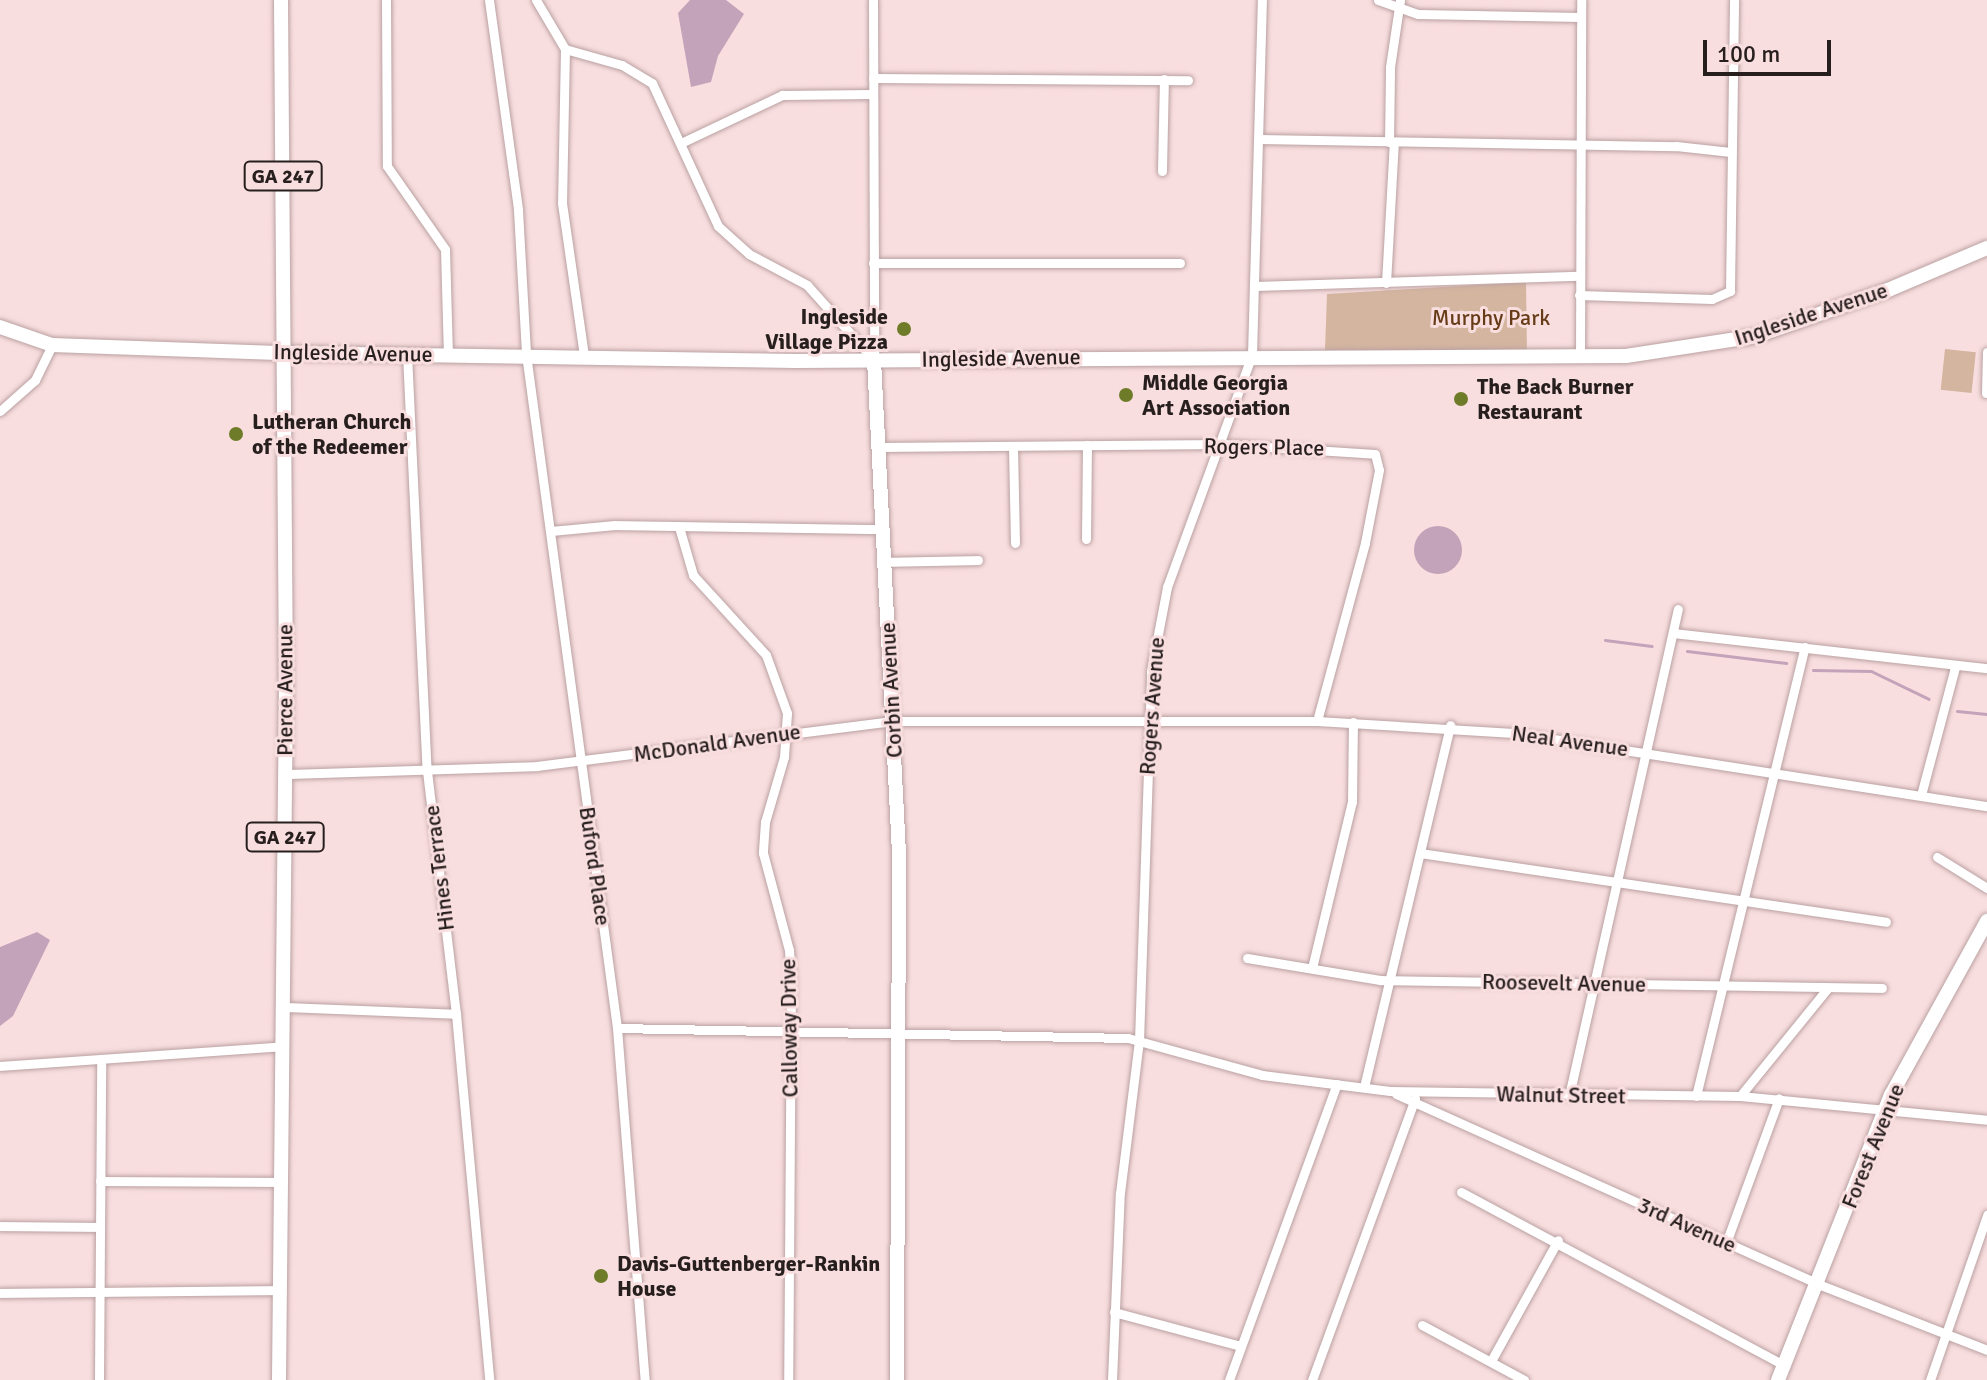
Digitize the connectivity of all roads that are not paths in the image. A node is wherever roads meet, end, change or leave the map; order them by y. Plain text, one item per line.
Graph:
1 (281, 0) edge
2 (386, 0) edge
3 (489, 0) edge
4 (536, 0) edge
5 (873, 0) edge
6 (1262, 0) edge
7 (1378, 0) edge
8 (1400, 0) edge
9 (1581, 0) edge
10 (1734, 0) edge
11 (1401, 12) junction
12 (1580, 17) junction
13 (565, 49) junction
14 (873, 78) junction
15 (1164, 79) junction
16 (1188, 80) dead end
17 (873, 94) junction
18 (1259, 139) junction
19 (683, 142) junction
20 (1391, 142) junction
21 (1580, 146) junction
22 (1731, 152) junction
23 (1162, 171) dead end
24 (1987, 248) edge
25 (873, 263) junction
26 (1180, 263) dead end
27 (1579, 276) junction
28 (1386, 283) junction
29 (1255, 286) junction
30 (1579, 295) junction
31 (0, 327) edge
32 (52, 345) junction
33 (1987, 352) edge
34 (285, 353) junction
35 (407, 354) junction
36 (448, 354) junction
37 (526, 354) junction
38 (584, 355) junction
39 (1252, 355) junction
40 (1580, 357) junction
41 (874, 360) junction
42 (1986, 393) edge
43 (0, 411) edge
44 (1222, 444) junction
45 (1087, 445) junction
46 (878, 447) junction
47 (1013, 447) junction
48 (679, 527) junction
49 (880, 529) junction
50 (551, 531) junction
51 (1086, 539) dead end
52 (1015, 543) dead end
53 (978, 560) dead end
54 (883, 562) junction
55 (1678, 609) dead end
56 (1673, 633) junction
57 (1805, 647) junction
58 (1955, 667) junction
59 (1987, 668) edge
60 (892, 721) junction
61 (1317, 721) junction
62 (1149, 722) junction
63 (1353, 722) junction
64 (1450, 725) junction
65 (788, 732) junction
66 (1649, 752) junction
67 (581, 761) junction
68 (427, 771) junction
69 (1777, 772) junction
70 (285, 774) junction
71 (1921, 795) junction
72 (1987, 806) edge
73 (1420, 853) junction
74 (1937, 857) dead end
75 (1619, 881) junction
76 (1987, 888) edge
77 (1746, 901) junction
78 (1987, 921) edge
79 (1886, 922) dead end
80 (1247, 958) dead end
81 (1312, 968) junction
82 (1389, 980) junction
83 (1594, 983) junction
84 (1720, 986) junction
85 (1882, 988) dead end
86 (1827, 989) junction
87 (284, 1007) junction
88 (456, 1014) junction
89 (617, 1028) junction
90 (791, 1029) junction
91 (900, 1031) junction
92 (1139, 1041) junction
93 (283, 1046) junction
94 (101, 1059) junction
95 (0, 1066) edge
96 (1337, 1084) junction
97 (1364, 1087) junction
98 (1569, 1096) junction
99 (1696, 1096) junction
100 (1740, 1096) junction
101 (1416, 1097) junction
102 (1779, 1098) junction
103 (1886, 1108) junction
104 (1987, 1120) edge
105 (100, 1181) junction
106 (283, 1182) junction
107 (1461, 1192) dead end
108 (1987, 1215) edge
109 (0, 1226) edge
110 (100, 1227) junction
111 (1558, 1240) junction
112 (1726, 1243) junction
113 (1818, 1284) junction
114 (281, 1290) junction
115 (100, 1292) junction
116 (0, 1293) edge
117 (1114, 1312) junction
118 (1422, 1325) dead end
119 (1946, 1337) junction
120 (1241, 1346) junction
121 (1987, 1350) edge
122 (1491, 1361) junction
123 (1782, 1373) edge
124 (99, 1380) edge
125 (279, 1380) edge
126 (489, 1380) edge
127 (645, 1380) edge
128 (788, 1380) edge
129 (897, 1380) edge
130 (1112, 1380) edge
131 (1229, 1380) edge
132 (1312, 1380) edge
133 (1524, 1380) edge
134 (1930, 1380) edge

1 - 34 street, Pierce Avenue / GA 247
2 - 36 street
3 - 37 street, Buford Place
4 - 13 street
5 - 14 street, Corbin Avenue
6 - 18 street, Rogers Avenue
7 - 11 street
8 - 11 street
9 - 12 street
10 - 22 street
11 - 12 street
11 - 20 street
12 - 21 street
13 - 19 street
13 - 38 street
14 - 15 street
14 - 17 street, Corbin Avenue
15 - 16 street
15 - 23 street
17 - 19 street
17 - 25 street, Corbin Avenue
18 - 20 street
18 - 29 street, Rogers Avenue
19 - 41 street
20 - 21 street
20 - 28 street
21 - 22 street
21 - 27 street
22 - 30 street
24 - 40 street, Ingleside Avenue
25 - 26 street
25 - 41 street, Corbin Avenue
27 - 28 street
27 - 30 street
28 - 29 street
29 - 39 street, Rogers Avenue
30 - 40 street
31 - 32 street, Ingleside Avenue
32 - 34 street, Ingleside Avenue
32 - 43 street
33 - 42 street
34 - 35 street, Ingleside Avenue
34 - 70 street, Pierce Avenue / GA 247
35 - 36 street, Ingleside Avenue
35 - 68 street, Hines Terrace
36 - 37 street, Ingleside Avenue
37 - 38 street, Ingleside Avenue
37 - 50 street, Buford Place
38 - 41 street, Ingleside Avenue
39 - 40 street, Ingleside Avenue
39 - 41 street, Ingleside Avenue
39 - 44 street, Rogers Avenue
41 - 46 street, Corbin Avenue
44 - 45 street, Rogers Place
44 - 61 street, Rogers Place
44 - 62 street, Rogers Avenue
45 - 47 street, Rogers Place
45 - 51 street
46 - 47 street, Rogers Place
46 - 49 street, Corbin Avenue
47 - 52 street
48 - 49 street
48 - 50 street
48 - 65 street, Calloway Drive
49 - 54 street, Corbin Avenue
50 - 67 street, Buford Place
53 - 54 street
54 - 60 street, Corbin Avenue
55 - 56 street
56 - 57 street
56 - 66 street
57 - 58 street
57 - 69 street
58 - 59 street
58 - 71 street
60 - 62 street, McDonald Avenue
60 - 65 street, McDonald Avenue
60 - 91 street, Corbin Avenue
61 - 62 street, Neal Avenue
61 - 63 street, Neal Avenue
62 - 92 street, Rogers Avenue
63 - 64 street, Neal Avenue
63 - 81 street
64 - 66 street, Neal Avenue
64 - 73 street
65 - 67 street, McDonald Avenue
65 - 90 street, Calloway Drive
66 - 69 street, Neal Avenue
66 - 75 street
67 - 68 street, McDonald Avenue
67 - 89 street, Buford Place
68 - 70 street, McDonald Avenue
68 - 88 street, Hines Terrace
69 - 71 street, Neal Avenue
69 - 77 street
70 - 87 street, Pierce Avenue / GA 247
71 - 72 street, Neal Avenue
73 - 75 street
73 - 82 street
74 - 76 street
75 - 77 street
75 - 83 street
77 - 79 street
77 - 84 street
78 - 103 street, Forest Avenue
80 - 81 street, Roosevelt Avenue
81 - 82 street, Roosevelt Avenue
82 - 83 street, Roosevelt Avenue
82 - 97 street
83 - 84 street, Roosevelt Avenue
83 - 98 street
84 - 86 street, Roosevelt Avenue
84 - 99 street
85 - 86 street, Roosevelt Avenue
86 - 100 street
87 - 88 street
87 - 93 street, Pierce Avenue / GA 247
88 - 126 street, Hines Terrace
89 - 90 street
89 - 127 street, Buford Place
90 - 91 street
90 - 128 street, Calloway Drive
91 - 92 street
91 - 129 street, Corbin Avenue
92 - 96 street
92 - 117 street, Rogers Avenue
93 - 94 street
93 - 106 street, Pierce Avenue / GA 247
94 - 95 street
94 - 105 street
96 - 97 street
96 - 120 street
97 - 101 street, 3rd Avenue
98 - 99 street, Walnut Street
98 - 101 street, Walnut Street
99 - 100 street, Walnut Street
100 - 102 street, Walnut Street
101 - 112 street, 3rd Avenue
101 - 132 street
102 - 103 street, Walnut Street
102 - 112 street
103 - 104 street, Walnut Street
103 - 113 street, Forest Avenue
105 - 106 street
105 - 110 street
106 - 114 street, Pierce Avenue / GA 247
107 - 111 street
108 - 119 street
109 - 110 street
110 - 115 street
111 - 122 street
111 - 123 street
112 - 113 street, 3rd Avenue
113 - 119 street, 3rd Avenue
113 - 123 street, Forest Avenue
114 - 115 street
114 - 125 street, Pierce Avenue / GA 247
115 - 116 street
115 - 124 street
117 - 120 street
117 - 130 street, Rogers Avenue
118 - 122 street
119 - 121 street, 3rd Avenue
119 - 134 street
120 - 131 street
122 - 133 street

